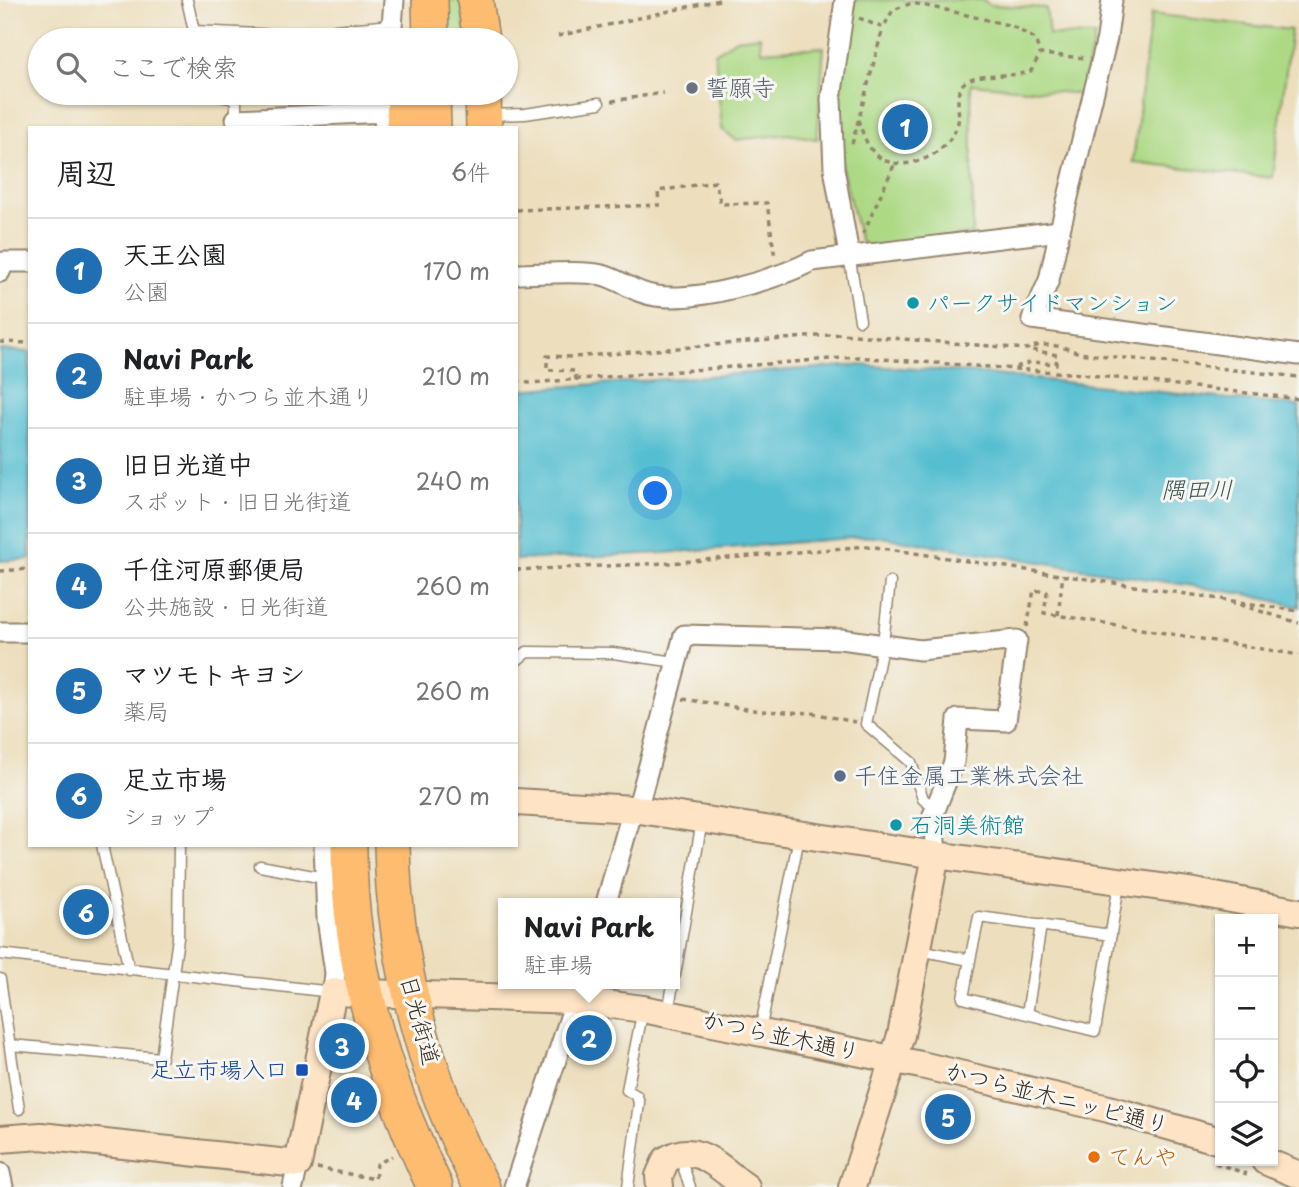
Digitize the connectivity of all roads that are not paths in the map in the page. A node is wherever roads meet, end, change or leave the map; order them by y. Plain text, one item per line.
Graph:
1 (187, 0) edge
2 (394, 0) edge
3 (430, 0) edge
4 (475, 0) edge
5 (1112, 0) edge
6 (844, 6) edge
7 (400, 21) edge
8 (193, 28) edge
9 (339, 28) edge
10 (431, 28) edge
11 (479, 28) edge
12 (599, 103) road end
13 (236, 105) edge
14 (432, 105) edge
15 (393, 111) edge
16 (484, 112) edge
17 (236, 123) edge
18 (433, 126) edge
19 (1059, 234) junction
20 (851, 255) junction
21 (1, 262) edge
22 (28, 262) edge
23 (518, 274) edge
24 (860, 320) dead end
25 (1299, 355) edge
26 (890, 582) dead end
27 (0, 632) edge
28 (28, 632) edge
29 (883, 643) junction
30 (518, 659) edge
31 (676, 663) junction
32 (518, 802) edge
33 (935, 808) junction
34 (635, 809) junction
35 (703, 819) junction
36 (800, 833) junction
37 (102, 847) edge
38 (179, 847) edge
39 (324, 847) edge
40 (349, 847) edge
41 (392, 847) edge
42 (936, 855) junction
43 (260, 866) dead end
44 (324, 878) junction
45 (1120, 880) junction
46 (608, 898) edge
47 (1299, 912) edge
48 (1041, 925) junction
49 (1111, 934) junction
50 (680, 947) edge
51 (919, 950) junction
52 (0, 954) edge
53 (970, 960) junction
54 (130, 970) junction
55 (174, 975) junction
56 (0, 979) edge
57 (670, 989) edge
58 (578, 992) edge
59 (349, 993) junction
60 (412, 995) junction
61 (655, 1011) junction
62 (1027, 1014) junction
63 (760, 1031) junction
64 (10, 1045) junction
65 (893, 1059) junction
66 (19, 1109) dead end
67 (0, 1139) edge
68 (1215, 1151) edge
69 (679, 1153) junction
70 (1258, 1168) edge
71 (0, 1173) edge
72 (295, 1175) edge
73 (1299, 1175) edge
74 (2, 1187) edge
75 (435, 1187) edge
76 (482, 1187) edge
77 (514, 1187) edge
78 (628, 1187) edge
79 (660, 1187) edge
80 (690, 1187) edge
81 (746, 1187) edge
82 (852, 1187) edge

1 - 8 lane
2 - 7 street
3 - 10 highway
4 - 11 highway
5 - 19 street
6 - 20 street
7 - 9 lane
12 - 16 lane
13 - 17 lane
14 - 18 highway
15 - 17 street
19 - 20 street
19 - 25 street
20 - 23 street
20 - 24 lane
21 - 22 street
26 - 29 lane
27 - 28 street
29 - 31 street
29 - 33 lane
29 - 33 street
30 - 31 lane
31 - 34 street
32 - 34 street
33 - 42 street
34 - 35 street
34 - 46 street
35 - 36 street
35 - 50 lane
36 - 42 street
36 - 63 lane
37 - 54 lane
38 - 55 lane
39 - 44 street
40 - 59 highway, 日光街道
41 - 60 highway, 日光街道
42 - 45 street
42 - 51 street
43 - 44 lane
44 - 59 street
45 - 47 street
45 - 49 lane
48 - 49 lane
48 - 53 lane
48 - 62 lane
49 - 62 lane
51 - 53 lane
51 - 65 street
52 - 54 lane
53 - 62 lane
54 - 55 lane
55 - 59 lane
55 - 64 lane
56 - 64 lane
57 - 61 lane
58 - 60 street, かつら並木通り
58 - 61 street, かつら並木通り
58 - 77 street
59 - 60 street, かつら並木通り
59 - 72 street
59 - 75 highway, 日光街道
60 - 76 highway, 日光街道
61 - 63 street, かつら並木通り
61 - 78 lane
63 - 65 street, かつら並木通り
64 - 66 lane
65 - 68 street, かつら並木ニッピ通り
65 - 82 street
67 - 72 street
69 - 79 street
69 - 80 lane
69 - 81 street
70 - 73 street
71 - 74 street

